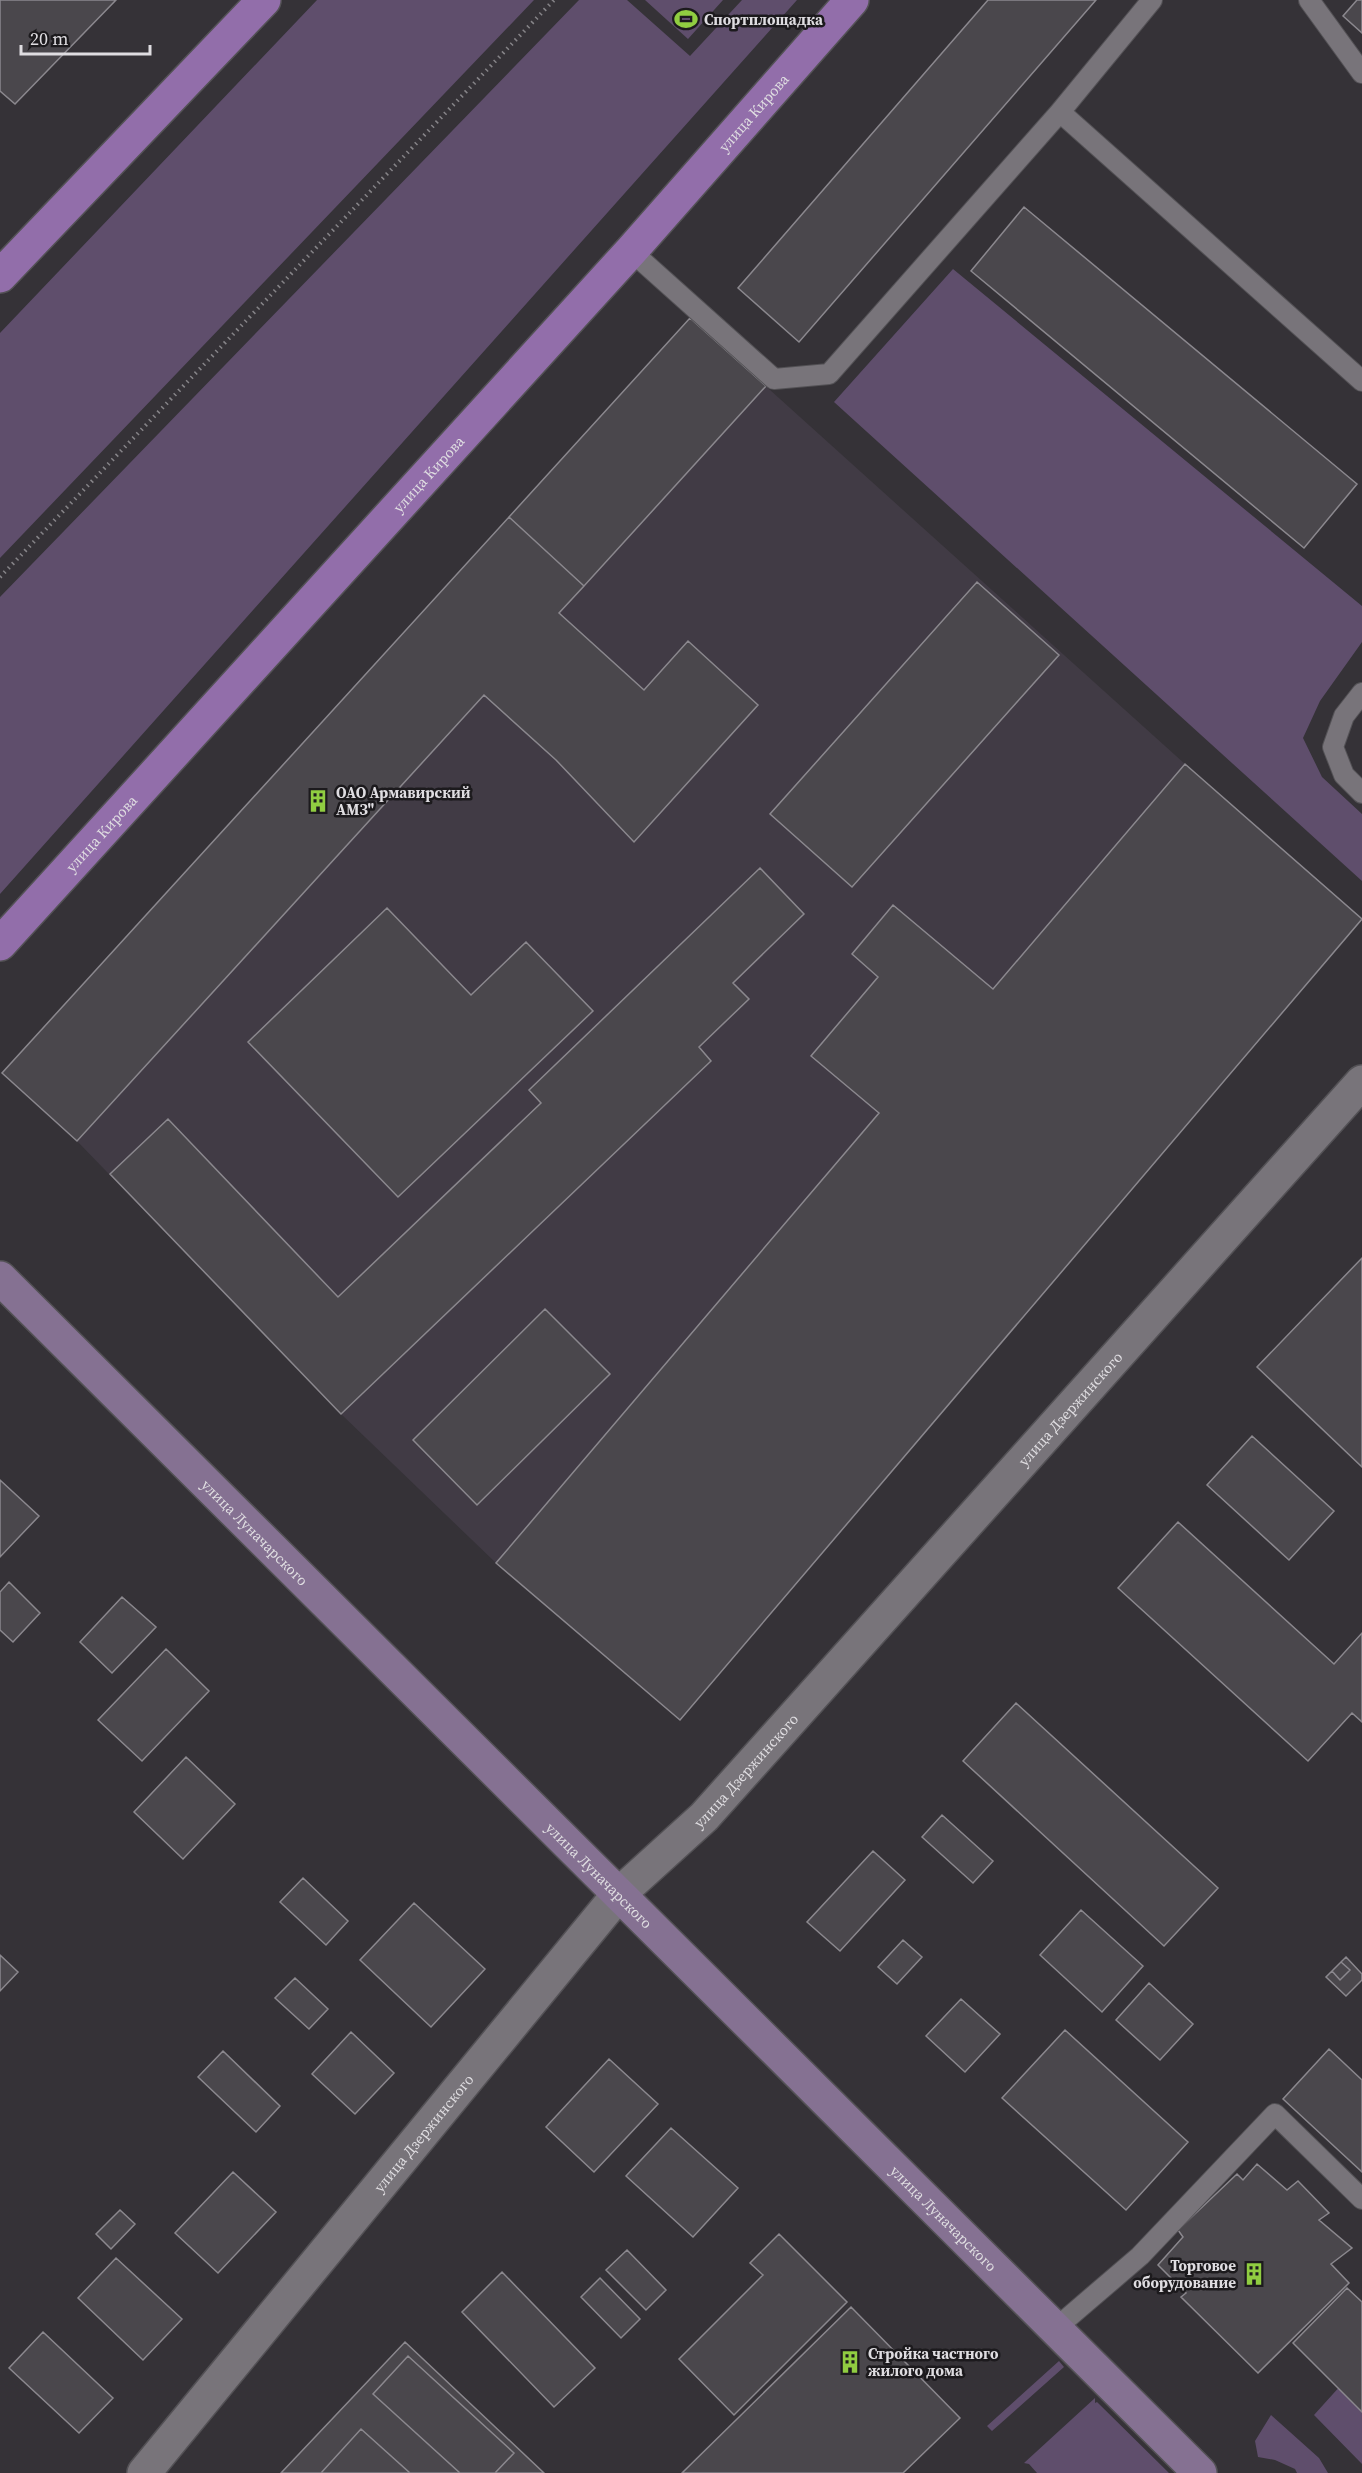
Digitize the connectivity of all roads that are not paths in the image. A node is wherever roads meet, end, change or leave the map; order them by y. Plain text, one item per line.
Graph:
1 (264, 0) edge
2 (852, 0) edge
3 (1152, 0) edge
4 (1309, 0) edge
5 (1362, 73) edge
6 (1060, 112) junction
7 (632, 251) junction
8 (0, 276) edge
9 (1362, 381) edge
10 (1362, 693) edge
11 (1362, 793) edge
12 (0, 944) edge
13 (1362, 1082) edge
14 (0, 1278) edge
15 (618, 1895) junction
16 (1362, 2199) edge
17 (1056, 2328) junction
18 (144, 2473) edge
19 (1200, 2473) edge

1 - 8 main road
2 - 7 main road, улица Кирова
3 - 6 lane
4 - 5 lane
6 - 7 lane
6 - 9 lane
7 - 12 main road, улица Кирова
10 - 11 lane
13 - 15 street, улица Дзержинского
14 - 15 street, улица Луначарского
15 - 17 street, улица Луначарского
15 - 18 street, улица Дзержинского
16 - 17 lane
17 - 19 street, улица Луначарского

